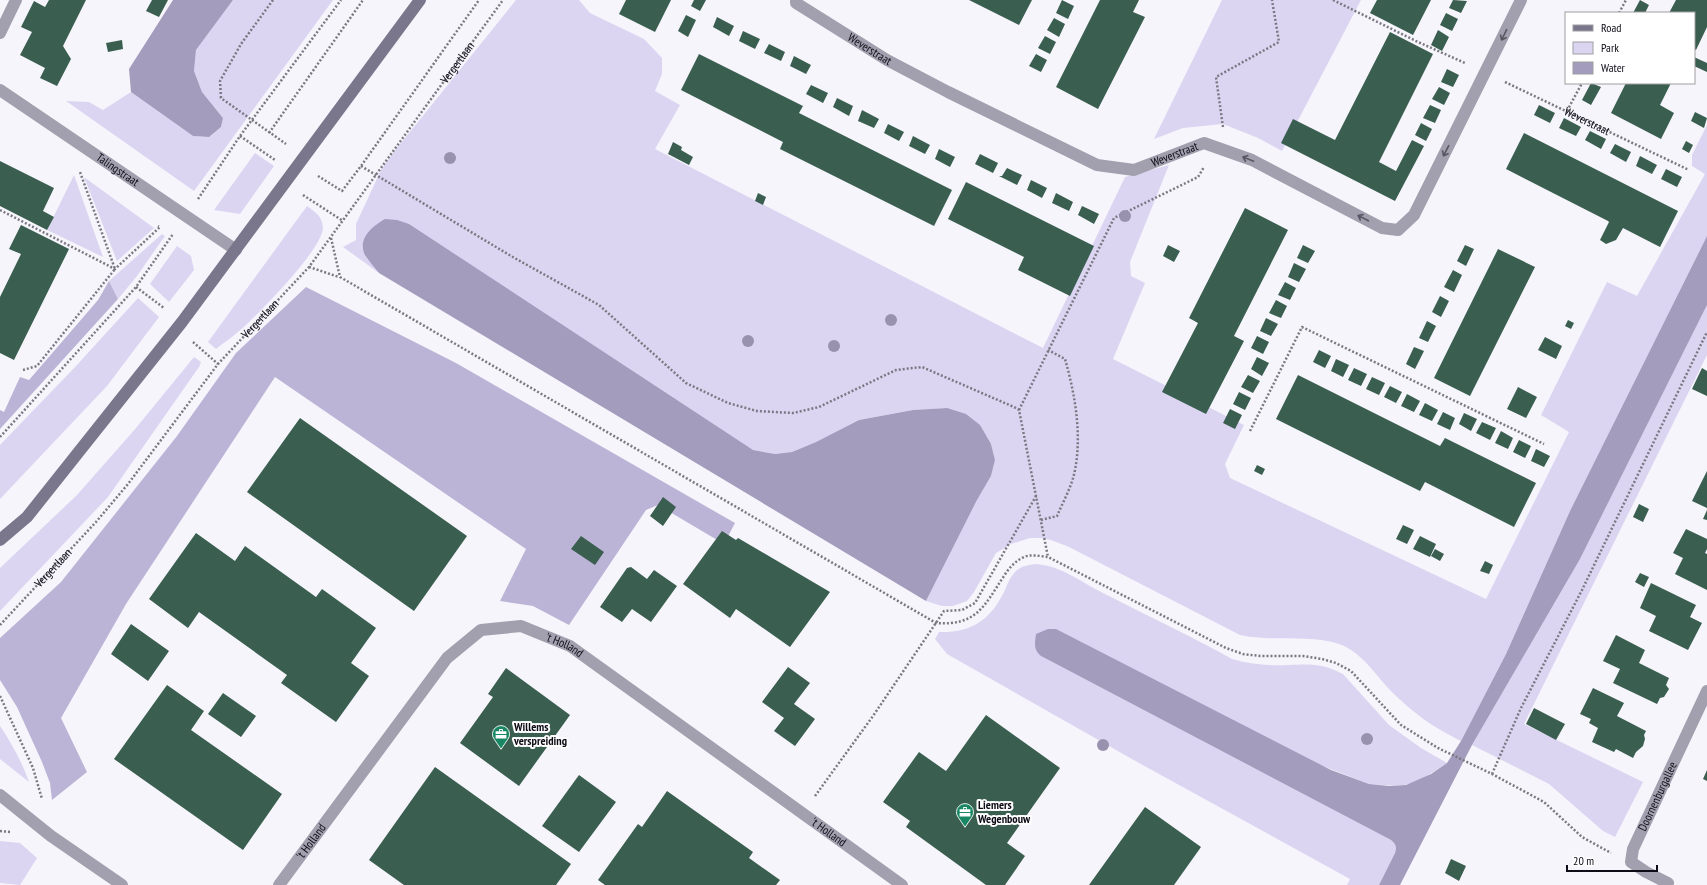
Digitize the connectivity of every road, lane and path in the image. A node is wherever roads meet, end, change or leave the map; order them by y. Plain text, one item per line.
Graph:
1 (16, 0) edge
2 (273, 0) edge
3 (363, 0) edge
4 (420, 0) edge
5 (479, 0) edge
6 (502, 0) edge
7 (796, 0) edge
8 (1272, 0) edge
9 (1333, 0) edge
10 (1521, 0) edge
11 (1626, 0) edge
12 (1620, 12) edge
13 (0, 34) edge
14 (1485, 72) junction
15 (1581, 84) edge
16 (0, 90) edge
17 (1567, 112) junction
18 (252, 120) dead end
19 (269, 133) dead end
20 (1215, 147) junction
21 (1689, 170) dead end
22 (86, 175) dead end
23 (376, 175) junction
24 (0, 210) edge
25 (154, 223) dead end
26 (331, 238) junction
27 (236, 250) junction
28 (309, 268) junction
29 (115, 270) junction
30 (340, 277) junction
31 (1707, 332) edge
32 (1048, 350) junction
33 (24, 370) dead end
34 (1019, 410) junction
35 (1250, 432) dead end
36 (1544, 444) dead end
37 (1036, 496) junction
38 (1041, 520) junction
39 (0, 540) edge
40 (1048, 557) junction
41 (936, 623) junction
42 (0, 625) edge
43 (1707, 691) edge
44 (0, 696) edge
45 (1492, 774) junction
46 (0, 795) edge
47 (802, 814) junction
48 (51, 836) junction
49 (1631, 862) junction
50 (1669, 884) edge
51 (122, 885) edge
52 (278, 885) edge
53 (902, 885) edge

1 - 13 street
2 - 18 path
3 - 19 path
4 - 27 street
5 - 23 path
6 - 23 path, Vergertlaan
7 - 20 street, Weverstraat
8 - 20 path
9 - 14 path
10 -> 14 street, Weverstraat
11 - 12 path
14 - 17 path, Weverstraat
14 -> 20 street, Weverstraat
15 - 17 path
16 - 27 street, Talingstraat
17 - 21 path, Weverstraat
20 - 32 path
22 - 29 path
23 - 26 path, Vergertlaan
23 - 34 path
24 - 29 path
25 - 29 path
26 - 28 path, Vergertlaan
26 - 30 path
27 - 39 street
28 - 30 path
28 - 42 path, Vergertlaan
29 - 33 path
30 - 41 path
31 - 45 path
32 - 34 path
32 - 38 path
34 - 37 path
35 - 36 path
37 - 38 path
37 - 41 path
38 - 40 path
40 - 41 path
40 - 45 path
41 - 47 path
43 - 49 street, Doornenburgallee
44 - 48 path
45 - 49 path
46 - 48 street
47 - 52 street, 't Holland
47 - 53 street, 't Holland
48 - 51 street
49 - 50 street

